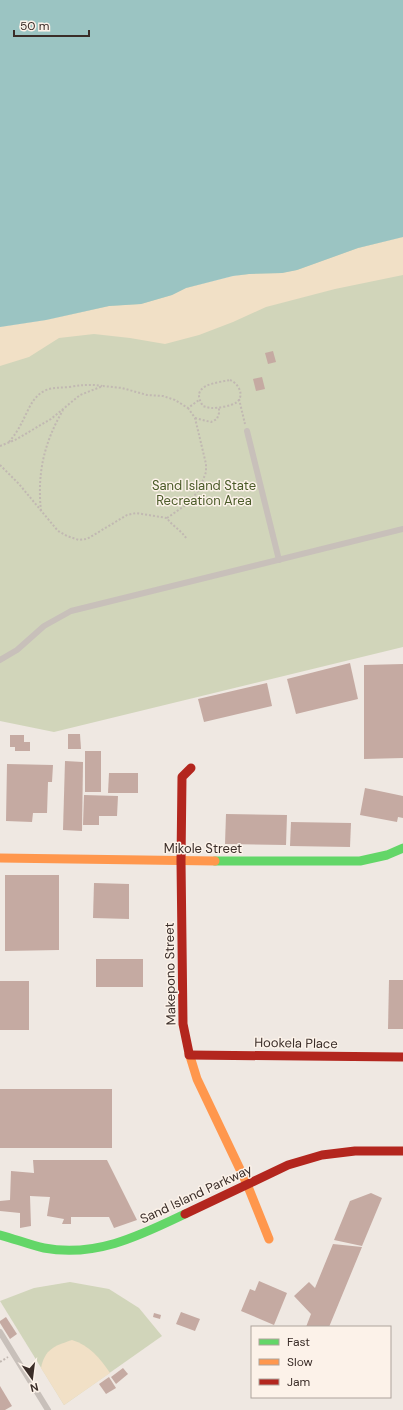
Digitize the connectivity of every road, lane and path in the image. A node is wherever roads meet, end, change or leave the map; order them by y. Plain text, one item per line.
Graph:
1 (103, 386) junction
2 (239, 399) junction
3 (199, 400) junction
4 (64, 407) junction
5 (219, 407) junction
6 (188, 408) junction
7 (195, 418) junction
8 (247, 431) joint
9 (9, 443) junction
10 (0, 446) edge
11 (0, 465) edge
12 (41, 511) junction
13 (167, 518) junction
14 (403, 529) edge
15 (186, 538) dead end
16 (279, 560) junction
17 (0, 660) edge
18 (192, 768) dead end
19 (403, 848) edge
20 (0, 858) edge
21 (181, 861) junction
22 (189, 1055) junction
23 (403, 1057) edge
24 (403, 1151) edge
25 (247, 1184) junction
26 (0, 1235) edge
27 (269, 1239) dead end
28 (0, 1332) edge
29 (9, 1357) dead end
30 (0, 1362) edge
31 (48, 1410) edge

1 - 4 path
1 - 6 path
1 - 9 path
2 - 3 path
2 - 5 path
2 - 8 path
3 - 5 path
3 - 6 path
4 - 9 path
4 - 12 path
5 - 7 path
6 - 7 path
7 - 13 path
8 - 16 lane
9 - 10 path
11 - 12 path
12 - 13 path
13 - 15 path
14 - 16 lane
16 - 17 lane
18 - 21 street, Makepono Street
19 - 21 street, Mikole Street
20 - 21 street, Mikole Street
21 - 22 street, Makepono Street
22 - 23 street, Hookela Place
22 - 25 street, Makepono Street
24 - 25 street, Sand Island Parkway
25 - 26 street, Sand Island Parkway
25 - 27 street, Makepono Street
28 - 31 lane
29 - 30 path

